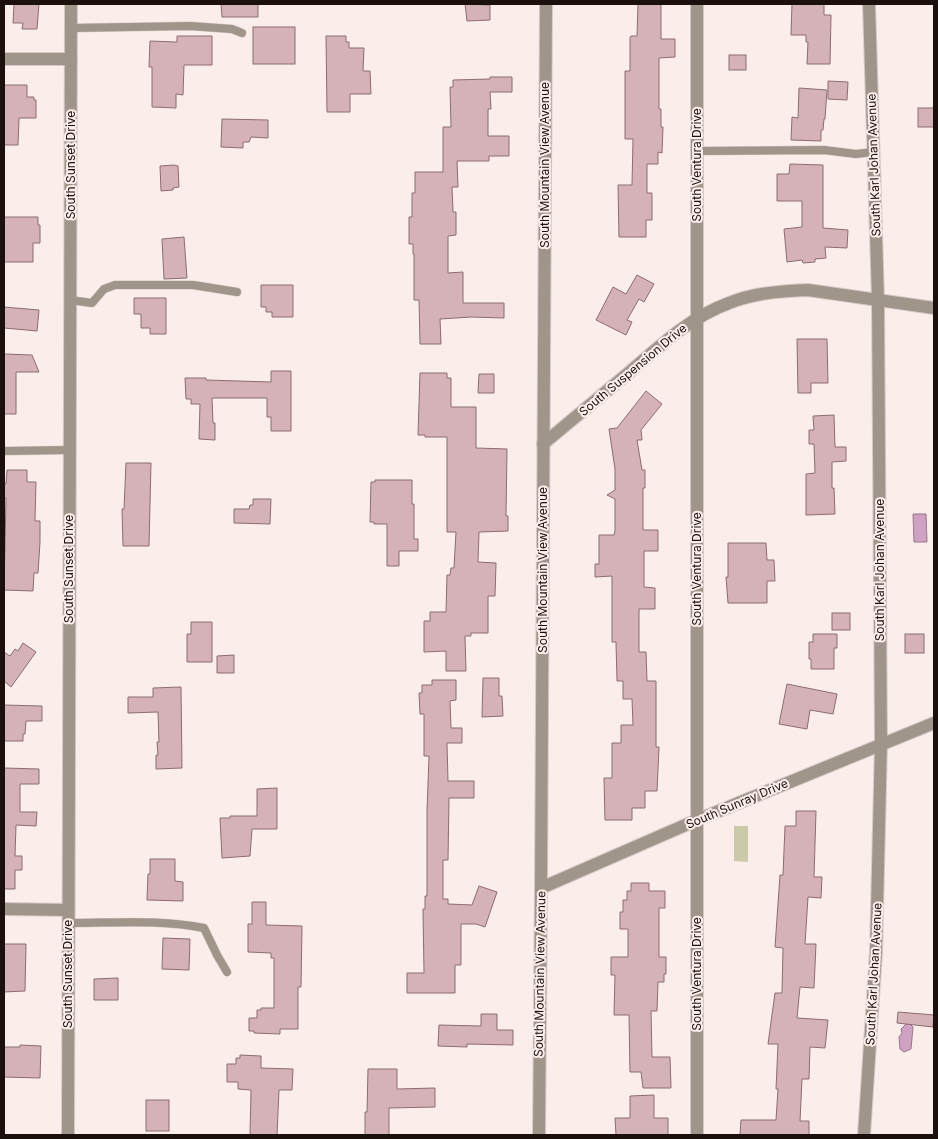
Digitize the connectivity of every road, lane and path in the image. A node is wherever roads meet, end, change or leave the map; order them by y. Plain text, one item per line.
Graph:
1 (71, 4) edge
2 (546, 4) edge
3 (697, 4) edge
4 (869, 4) edge
5 (71, 28) junction
6 (242, 33) dead end
7 (4, 59) edge
8 (71, 59) junction
9 (697, 152) junction
10 (874, 152) junction
11 (237, 292) dead end
12 (878, 299) junction
13 (70, 300) junction
14 (934, 308) edge
15 (697, 318) junction
16 (544, 444) junction
17 (4, 450) edge
18 (70, 450) junction
19 (934, 723) edge
20 (881, 743) junction
21 (697, 820) junction
22 (541, 888) junction
23 (4, 908) edge
24 (68, 917) junction
25 (227, 972) dead end
26 (68, 1135) edge
27 (538, 1135) edge
28 (696, 1135) edge
29 (864, 1135) edge

1 - 5 street, South Sunset Drive
2 - 16 street, South Mountain View Avenue
3 - 9 street, South Ventura Drive
4 - 10 street, South Karl Johan Avenue
5 - 6 lane
5 - 8 street, South Sunset Drive
7 - 8 street
8 - 13 street, South Sunset Drive
9 - 10 lane
9 - 15 street, South Ventura Drive
10 - 12 street, South Karl Johan Avenue
11 - 13 lane
12 - 14 street, South Suspension Drive
12 - 15 street, South Suspension Drive
12 - 20 street, South Karl Johan Avenue
13 - 18 street, South Sunset Drive
15 - 16 street, South Suspension Drive
15 - 21 street, South Ventura Drive
16 - 22 street, South Mountain View Avenue
17 - 18 lane
18 - 24 street, South Sunset Drive
19 - 20 street, South Sunray Drive
20 - 21 street, South Sunray Drive
20 - 29 street, South Karl Johan Avenue
21 - 22 street, South Sunray Drive
21 - 28 street, South Ventura Drive
22 - 27 street, South Mountain View Avenue
23 - 24 street
24 - 25 lane
24 - 26 street, South Sunset Drive

